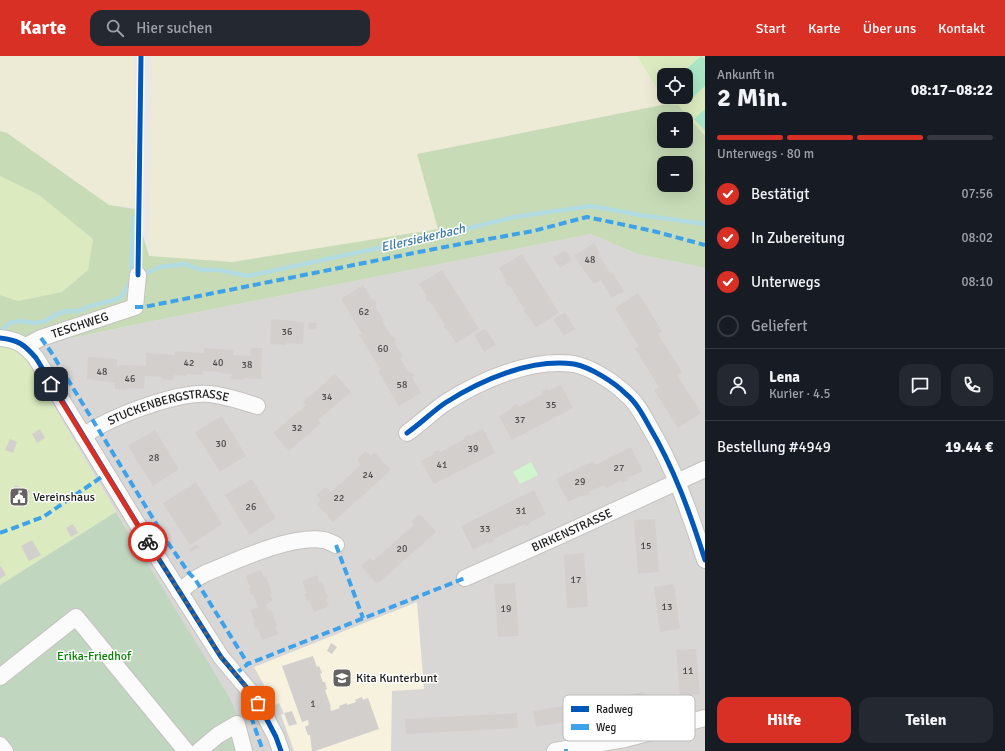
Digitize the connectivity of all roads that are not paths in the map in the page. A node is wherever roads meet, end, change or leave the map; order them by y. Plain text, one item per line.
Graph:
1 (138, 274) dead end
2 (0, 338) edge
3 (26, 346) junction
4 (257, 406) dead end
5 (407, 433) dead end
6 (83, 436) junction
7 (705, 469) edge
8 (678, 482) junction
9 (336, 545) dead end
10 (705, 560) edge
11 (465, 578) dead end
12 (179, 592) junction
13 (0, 677) edge
14 (705, 718) edge
15 (695, 721) edge
16 (636, 741) edge
17 (624, 745) edge
18 (0, 746) edge
19 (5, 751) edge
20 (186, 751) edge
21 (199, 751) edge
22 (244, 751) edge
23 (281, 751) edge
24 (555, 751) edge

1 - 3 street, TESCHWEG
2 - 3 street
3 - 6 street
4 - 6 street, STUCKENBERGSTRASSE
5 - 8 street
6 - 12 street
7 - 8 street, BIRKENSTRASSE
8 - 10 street
8 - 11 street, BIRKENSTRASSE
9 - 12 street
12 - 23 street
13 - 20 street
14 - 15 street
16 - 17 street
17 - 24 street
18 - 19 street
21 - 22 street

